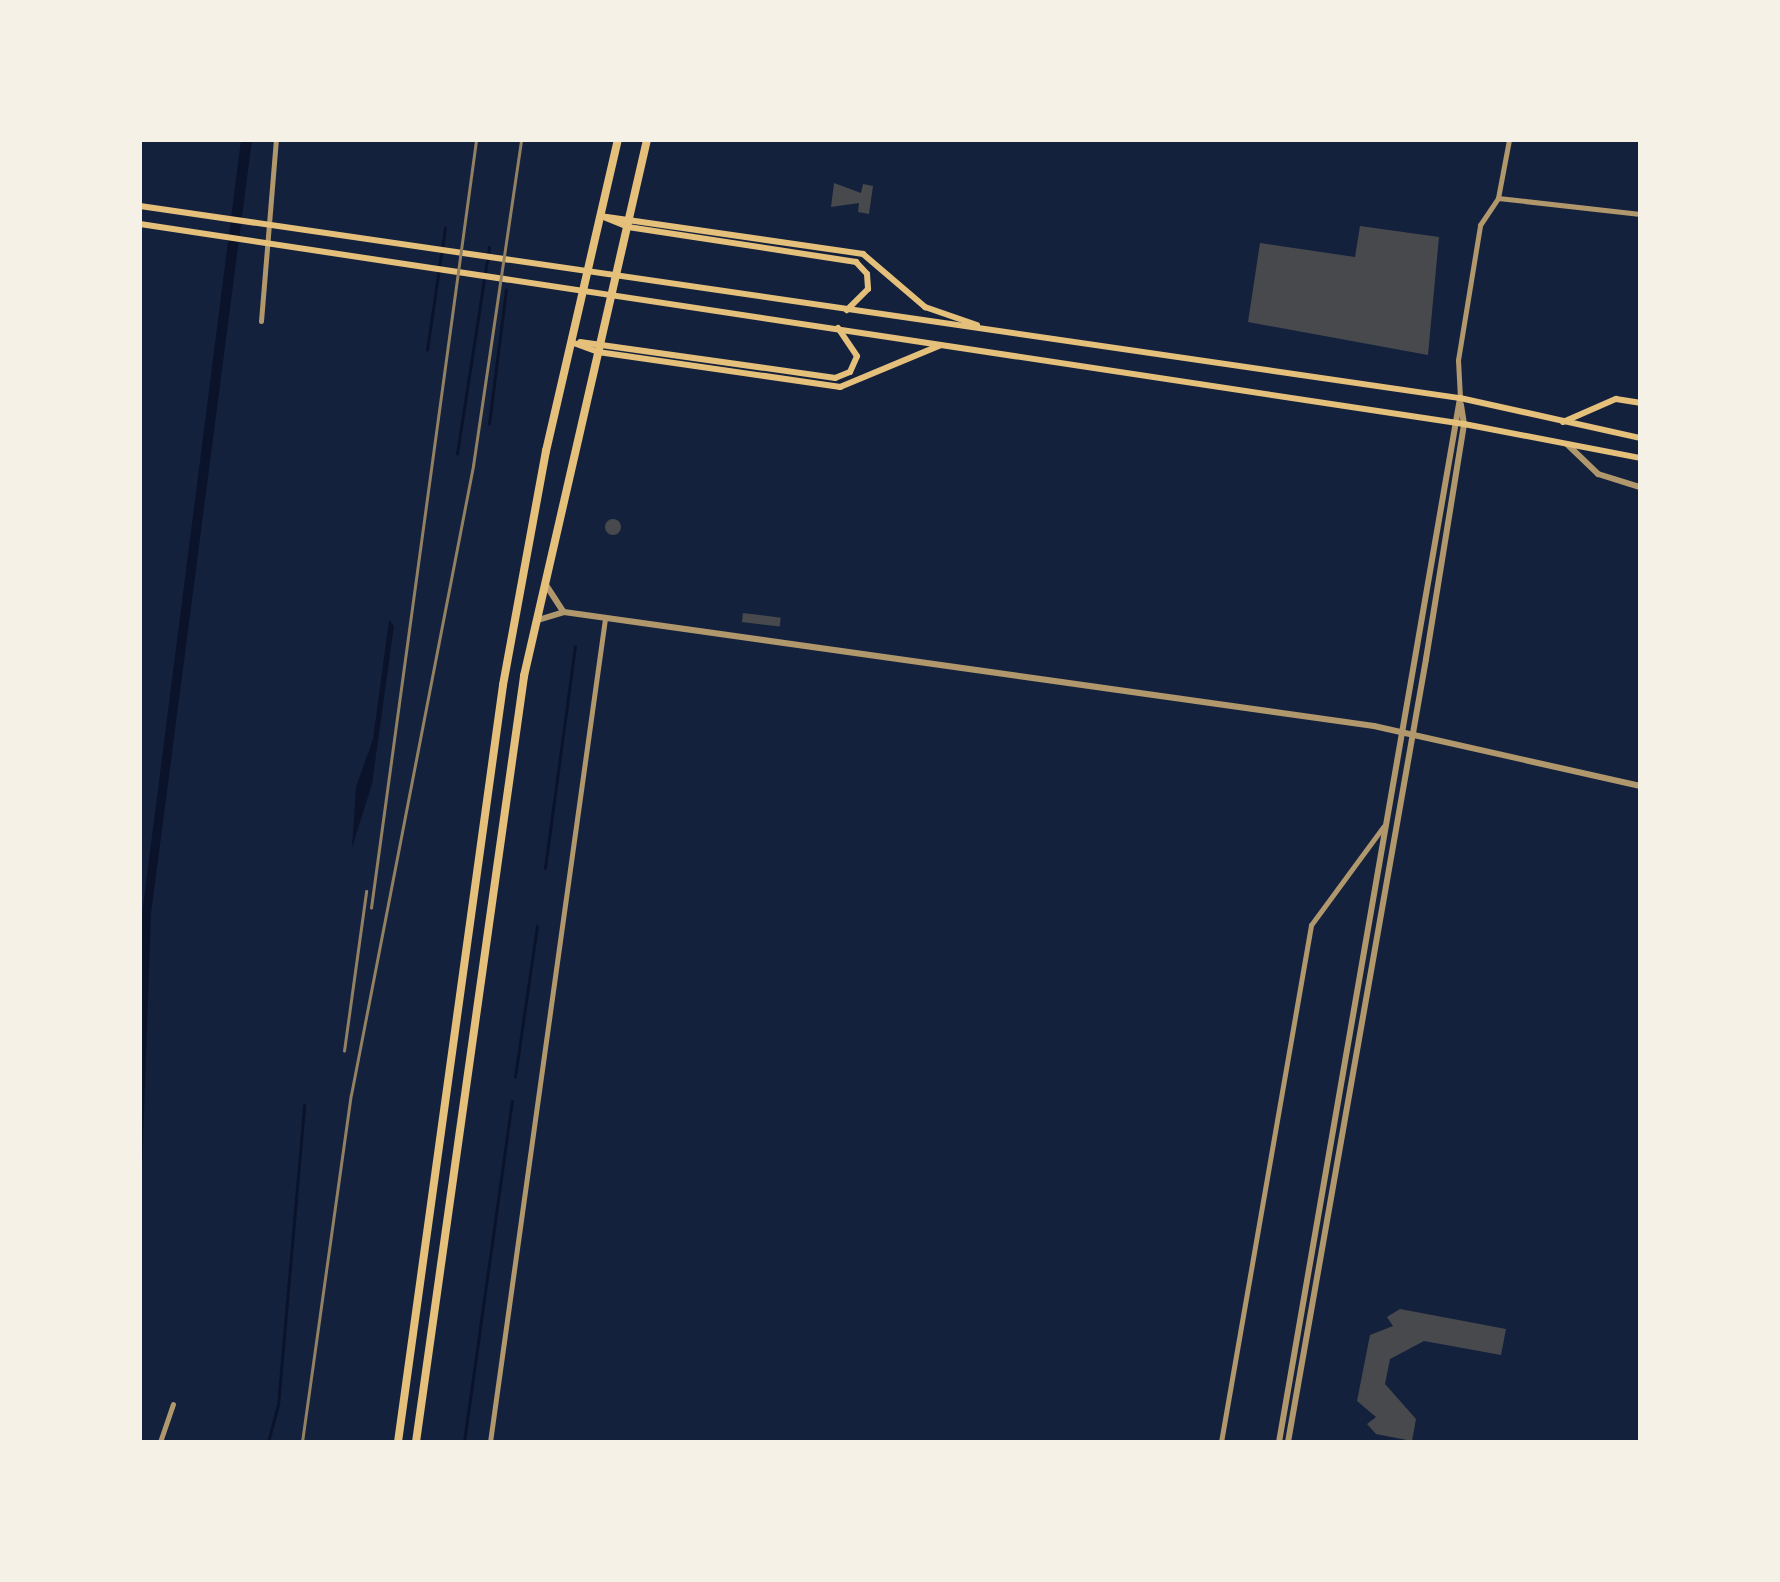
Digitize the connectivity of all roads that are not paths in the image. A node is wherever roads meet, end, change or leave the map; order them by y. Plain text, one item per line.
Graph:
1 (276, 140) edge
2 (618, 140) edge
3 (646, 140) edge
4 (1509, 140) edge
5 (1498, 198) junction
6 (140, 206) edge
7 (1640, 214) edge
8 (600, 216) junction
9 (629, 222) junction
10 (140, 224) edge
11 (846, 310) junction
12 (261, 321) dead end
13 (837, 328) junction
14 (983, 328) junction
15 (571, 342) junction
16 (942, 344) junction
17 (599, 347) junction
18 (1460, 398) junction
19 (1640, 403) edge
20 (1563, 422) junction
21 (1454, 423) junction
22 (1464, 424) junction
23 (1640, 438) edge
24 (1566, 444) junction
25 (1640, 458) edge
26 (1640, 487) edge
27 (546, 583) junction
28 (564, 612) junction
29 (605, 618) junction
30 (534, 624) junction
31 (1401, 731) junction
32 (1412, 734) junction
33 (1640, 786) edge
34 (1383, 827) junction
35 (173, 1404) dead end
36 (160, 1442) edge
37 (398, 1442) edge
38 (416, 1442) edge
39 (490, 1442) edge
40 (1221, 1442) edge
41 (1279, 1442) edge
42 (1288, 1442) edge

1 - 12 street
2 - 8 main road
3 - 9 main road
4 - 5 street
5 - 7 street
5 - 18 street
6 - 11 main road
8 - 9 main road
8 - 15 main road
9 - 11 main road
9 - 14 main road
9 - 17 main road
10 - 13 main road
11 - 14 main road
13 - 16 main road
13 - 17 main road
14 - 18 main road
15 - 17 main road
15 - 37 main road
16 - 17 main road
16 - 21 main road
17 - 27 main road
18 - 20 main road
18 - 21 street
18 - 22 street
19 - 20 main road
20 - 23 main road
21 - 22 main road
21 - 31 street
22 - 24 main road
22 - 32 street
24 - 25 main road
24 - 26 street
27 - 28 street
27 - 30 main road
28 - 29 street
28 - 30 street
29 - 31 street
29 - 39 street
30 - 38 main road
31 - 32 street
31 - 34 street
32 - 33 street
32 - 42 street
34 - 40 street
34 - 41 street
35 - 36 street

